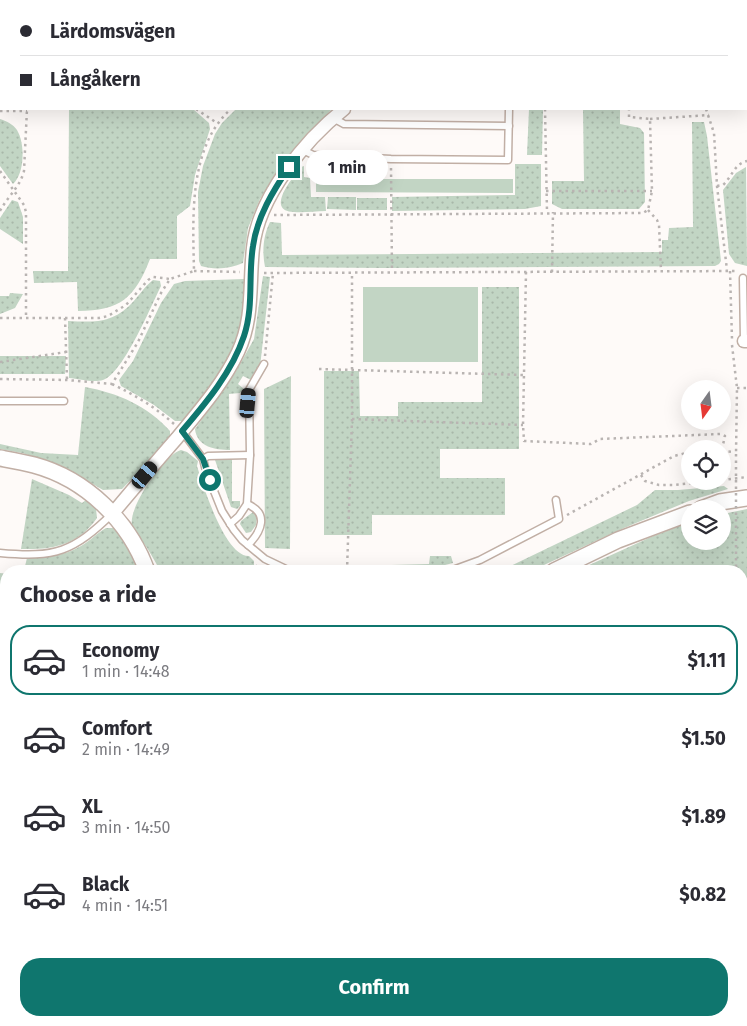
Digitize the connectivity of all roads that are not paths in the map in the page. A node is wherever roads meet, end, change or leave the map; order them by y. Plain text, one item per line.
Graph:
1 (343, 110) edge
2 (509, 110) edge
3 (333, 118) junction
4 (509, 126) junction
5 (303, 150) junction
6 (743, 278) dead end
7 (746, 341) edge
8 (264, 364) road end
9 (0, 401) edge
10 (64, 401) dead end
11 (182, 431) junction
12 (250, 455) junction
13 (0, 458) edge
14 (203, 459) junction
15 (747, 498) edge
16 (556, 500) dead end
17 (731, 500) edge
18 (247, 504) junction
19 (113, 513) junction
20 (681, 516) edge
21 (230, 524) junction
22 (248, 545) junction
23 (0, 553) edge
24 (145, 565) edge
25 (278, 565) edge
26 (466, 565) edge
27 (566, 565) edge

1 - 3 street
2 - 4 lane
3 - 4 lane
3 - 5 street
4 - 5 lane
5 - 11 street
6 - 7 lane
8 - 12 lane
9 - 10 lane
11 - 14 lane
11 - 19 street
12 - 14 lane
12 - 18 lane
13 - 19 street
14 - 21 lane
15 - 17 street
16 - 26 lane
18 - 21 lane
18 - 22 lane
19 - 23 lane
19 - 24 street
20 - 27 street
21 - 22 lane
22 - 25 lane

